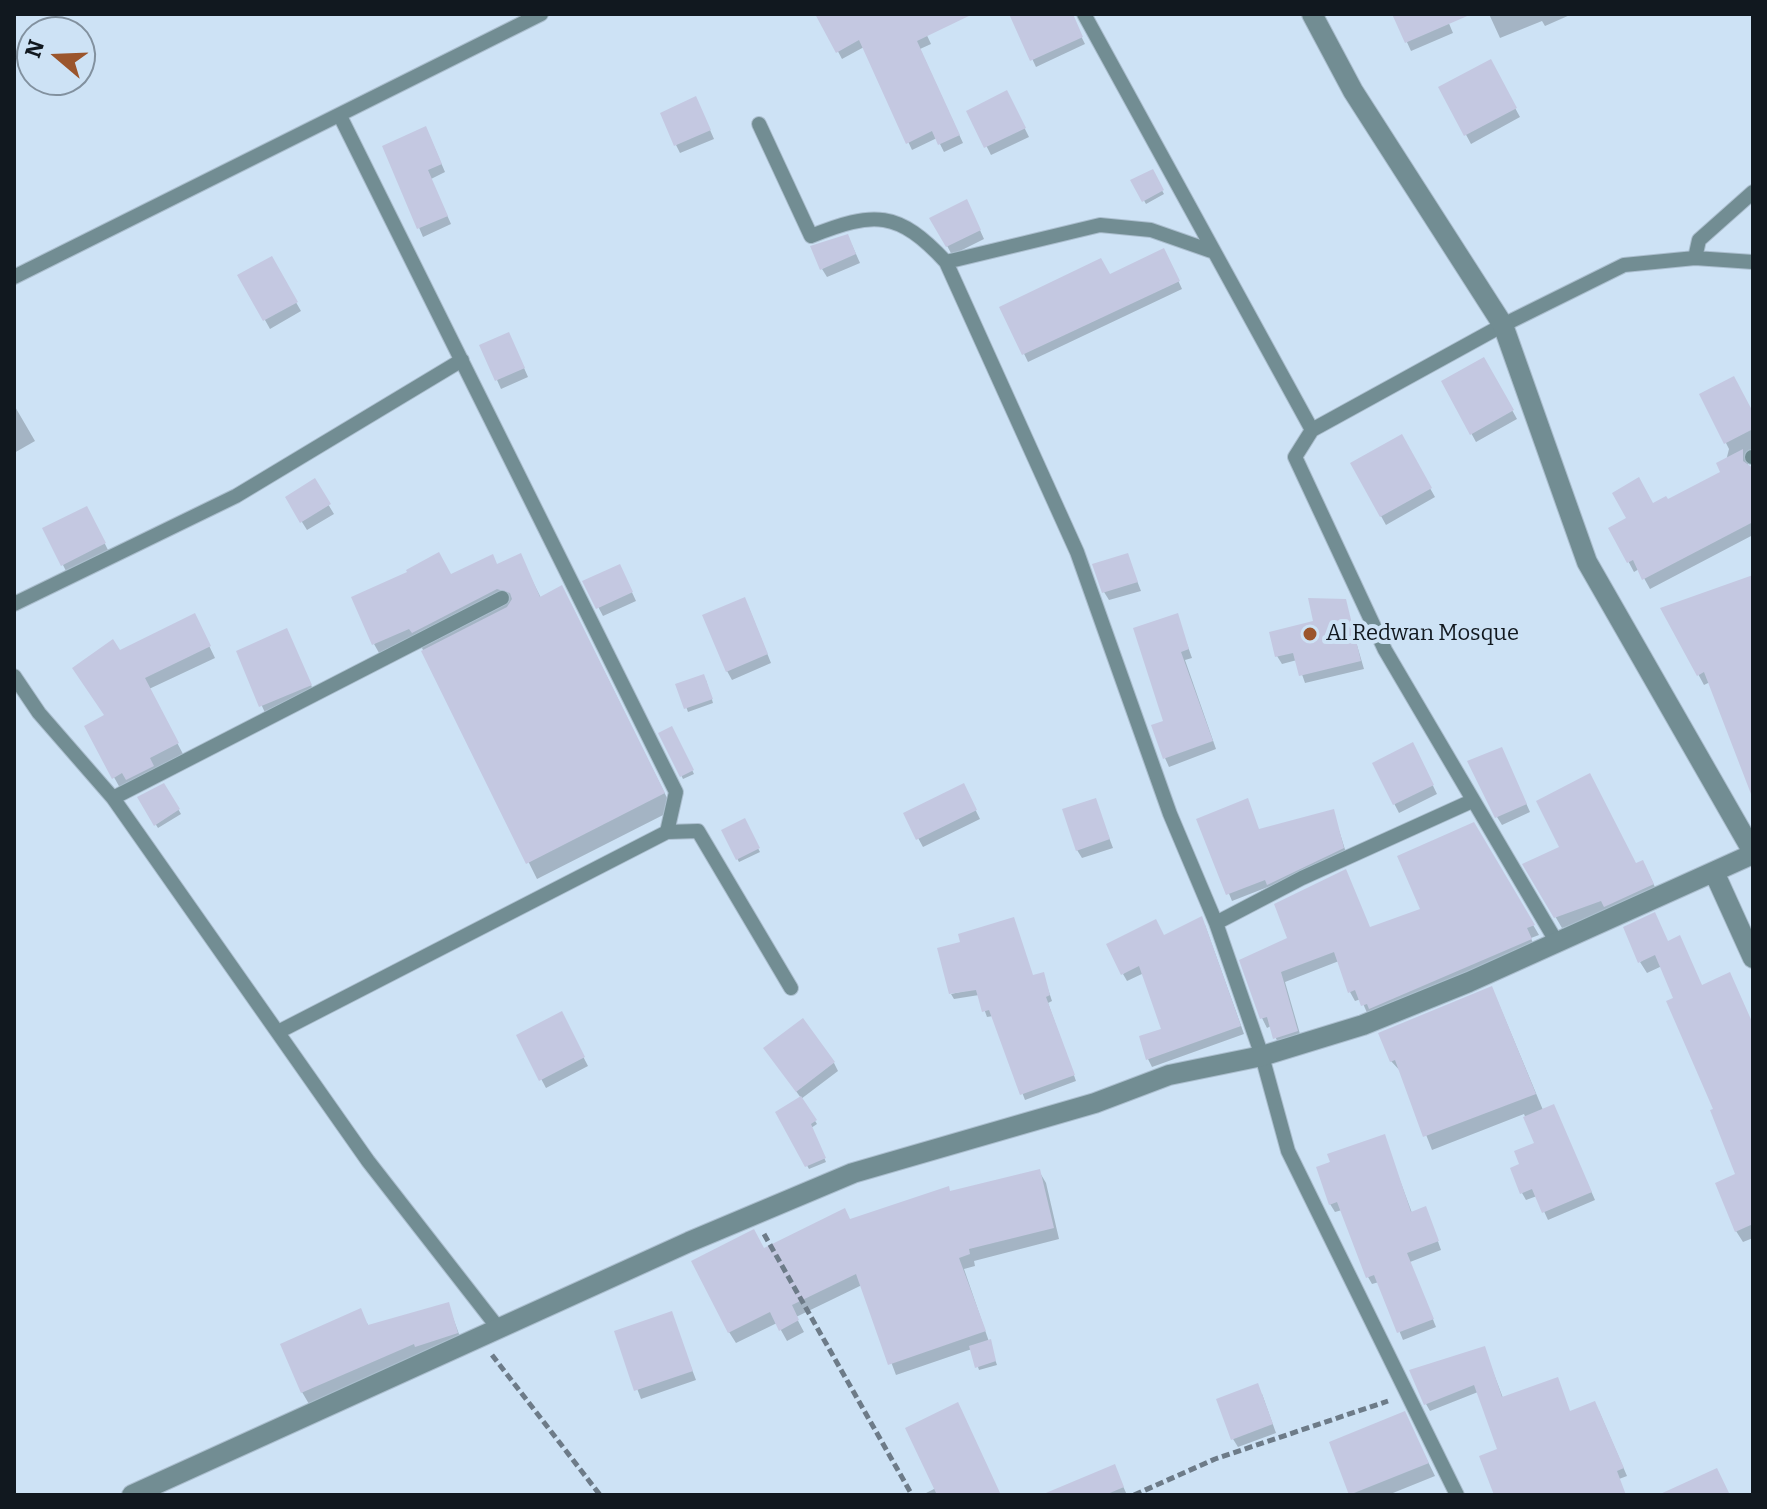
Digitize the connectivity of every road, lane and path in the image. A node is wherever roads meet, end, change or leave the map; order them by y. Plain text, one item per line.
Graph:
1 (541, 14) edge
2 (1084, 14) edge
3 (1312, 14) edge
4 (340, 116) junction
5 (759, 124) dead end
6 (1753, 192) edge
7 (1214, 252) junction
8 (1695, 258) junction
9 (946, 262) junction
10 (1753, 262) edge
11 (14, 277) edge
12 (1503, 325) junction
13 (462, 360) junction
14 (1312, 430) junction
15 (502, 598) dead end
16 (14, 604) edge
17 (14, 676) edge
18 (113, 798) junction
19 (1472, 801) junction
20 (667, 832) junction
21 (1753, 853) edge
22 (1714, 872) junction
23 (1216, 923) junction
24 (1556, 941) junction
25 (1753, 958) edge
26 (791, 988) dead end
27 (278, 1032) junction
28 (1262, 1056) junction
29 (754, 1216) junction
30 (499, 1329) junction
31 (480, 1338) junction
32 (1408, 1395) junction
33 (132, 1495) edge
34 (600, 1495) edge
35 (912, 1495) edge
36 (1134, 1495) edge
37 (1457, 1495) edge

1 - 4 lane
2 - 7 lane
3 - 12 street
4 - 11 lane
4 - 13 lane
5 - 9 lane
6 - 8 lane
7 - 9 lane
7 - 14 lane
8 - 10 lane
8 - 12 lane
9 - 23 lane
12 - 14 lane
12 - 21 street
13 - 16 lane
13 - 20 lane
14 - 19 lane
15 - 18 lane
17 - 18 lane
18 - 27 lane
19 - 23 lane
19 - 24 lane
20 - 26 lane
20 - 27 lane
21 - 22 street
22 - 24 street
22 - 25 street
23 - 28 lane
24 - 28 street
27 - 30 lane
28 - 29 street
28 - 32 lane
29 - 30 street
29 - 35 path
30 - 31 street
31 - 33 street
31 - 34 path
32 - 36 path
32 - 37 lane

